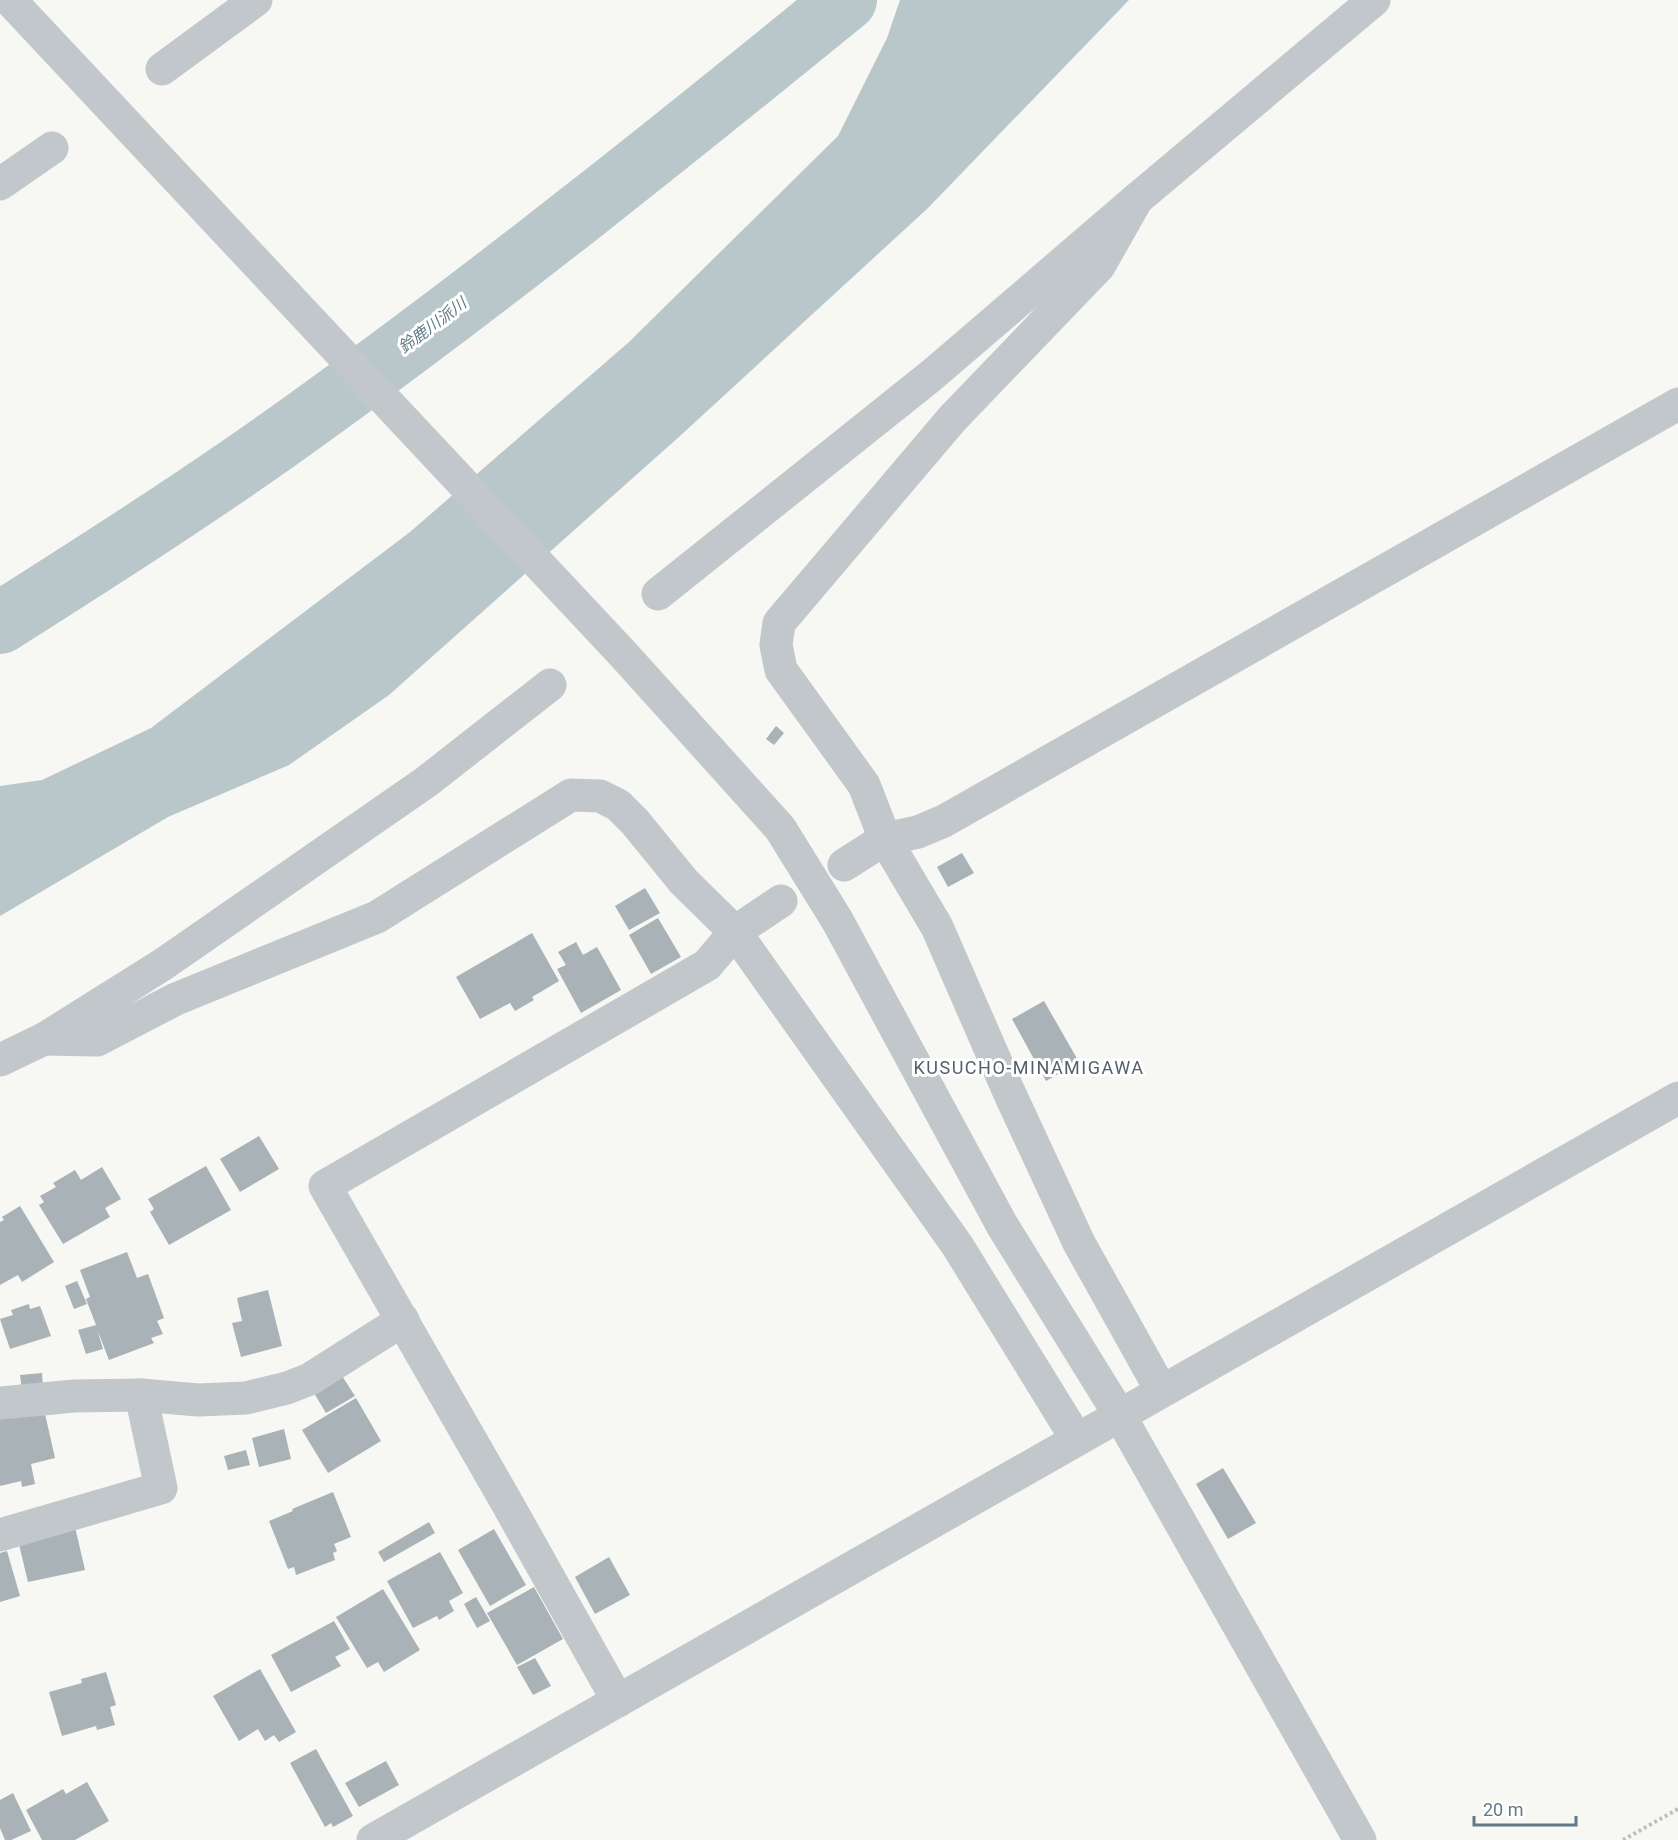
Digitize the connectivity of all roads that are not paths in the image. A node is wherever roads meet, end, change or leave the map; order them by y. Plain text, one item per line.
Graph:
1 (10, 0) edge
2 (256, 0) edge
3 (1374, 0) edge
4 (162, 69) dead end
5 (52, 148) dead end
6 (0, 184) edge
7 (1137, 199) junction
8 (1678, 404) edge
9 (658, 594) dead end
10 (550, 685) dead end
11 (885, 839) junction
12 (844, 865) dead end
13 (781, 901) dead end
14 (735, 932) junction
15 (44, 1039) junction
16 (0, 1060) edge
17 (1678, 1098) edge
18 (403, 1320) junction
19 (1161, 1390) junction
20 (141, 1395) junction
21 (0, 1403) edge
22 (1119, 1414) junction
23 (1076, 1438) junction
24 (0, 1534) edge
25 (618, 1701) junction
26 (373, 1840) edge
27 (1360, 1840) edge

1 - 22 street
2 - 4 street
3 - 7 street
5 - 6 street
7 - 9 street
7 - 11 street
8 - 11 street
10 - 15 street
11 - 12 street
11 - 19 street
13 - 14 street
14 - 15 street
14 - 18 street
14 - 23 street
15 - 16 street
17 - 19 street
18 - 20 street
18 - 25 street
19 - 22 street
20 - 21 street
20 - 24 street
22 - 23 street
22 - 27 street
23 - 25 street
25 - 26 street

